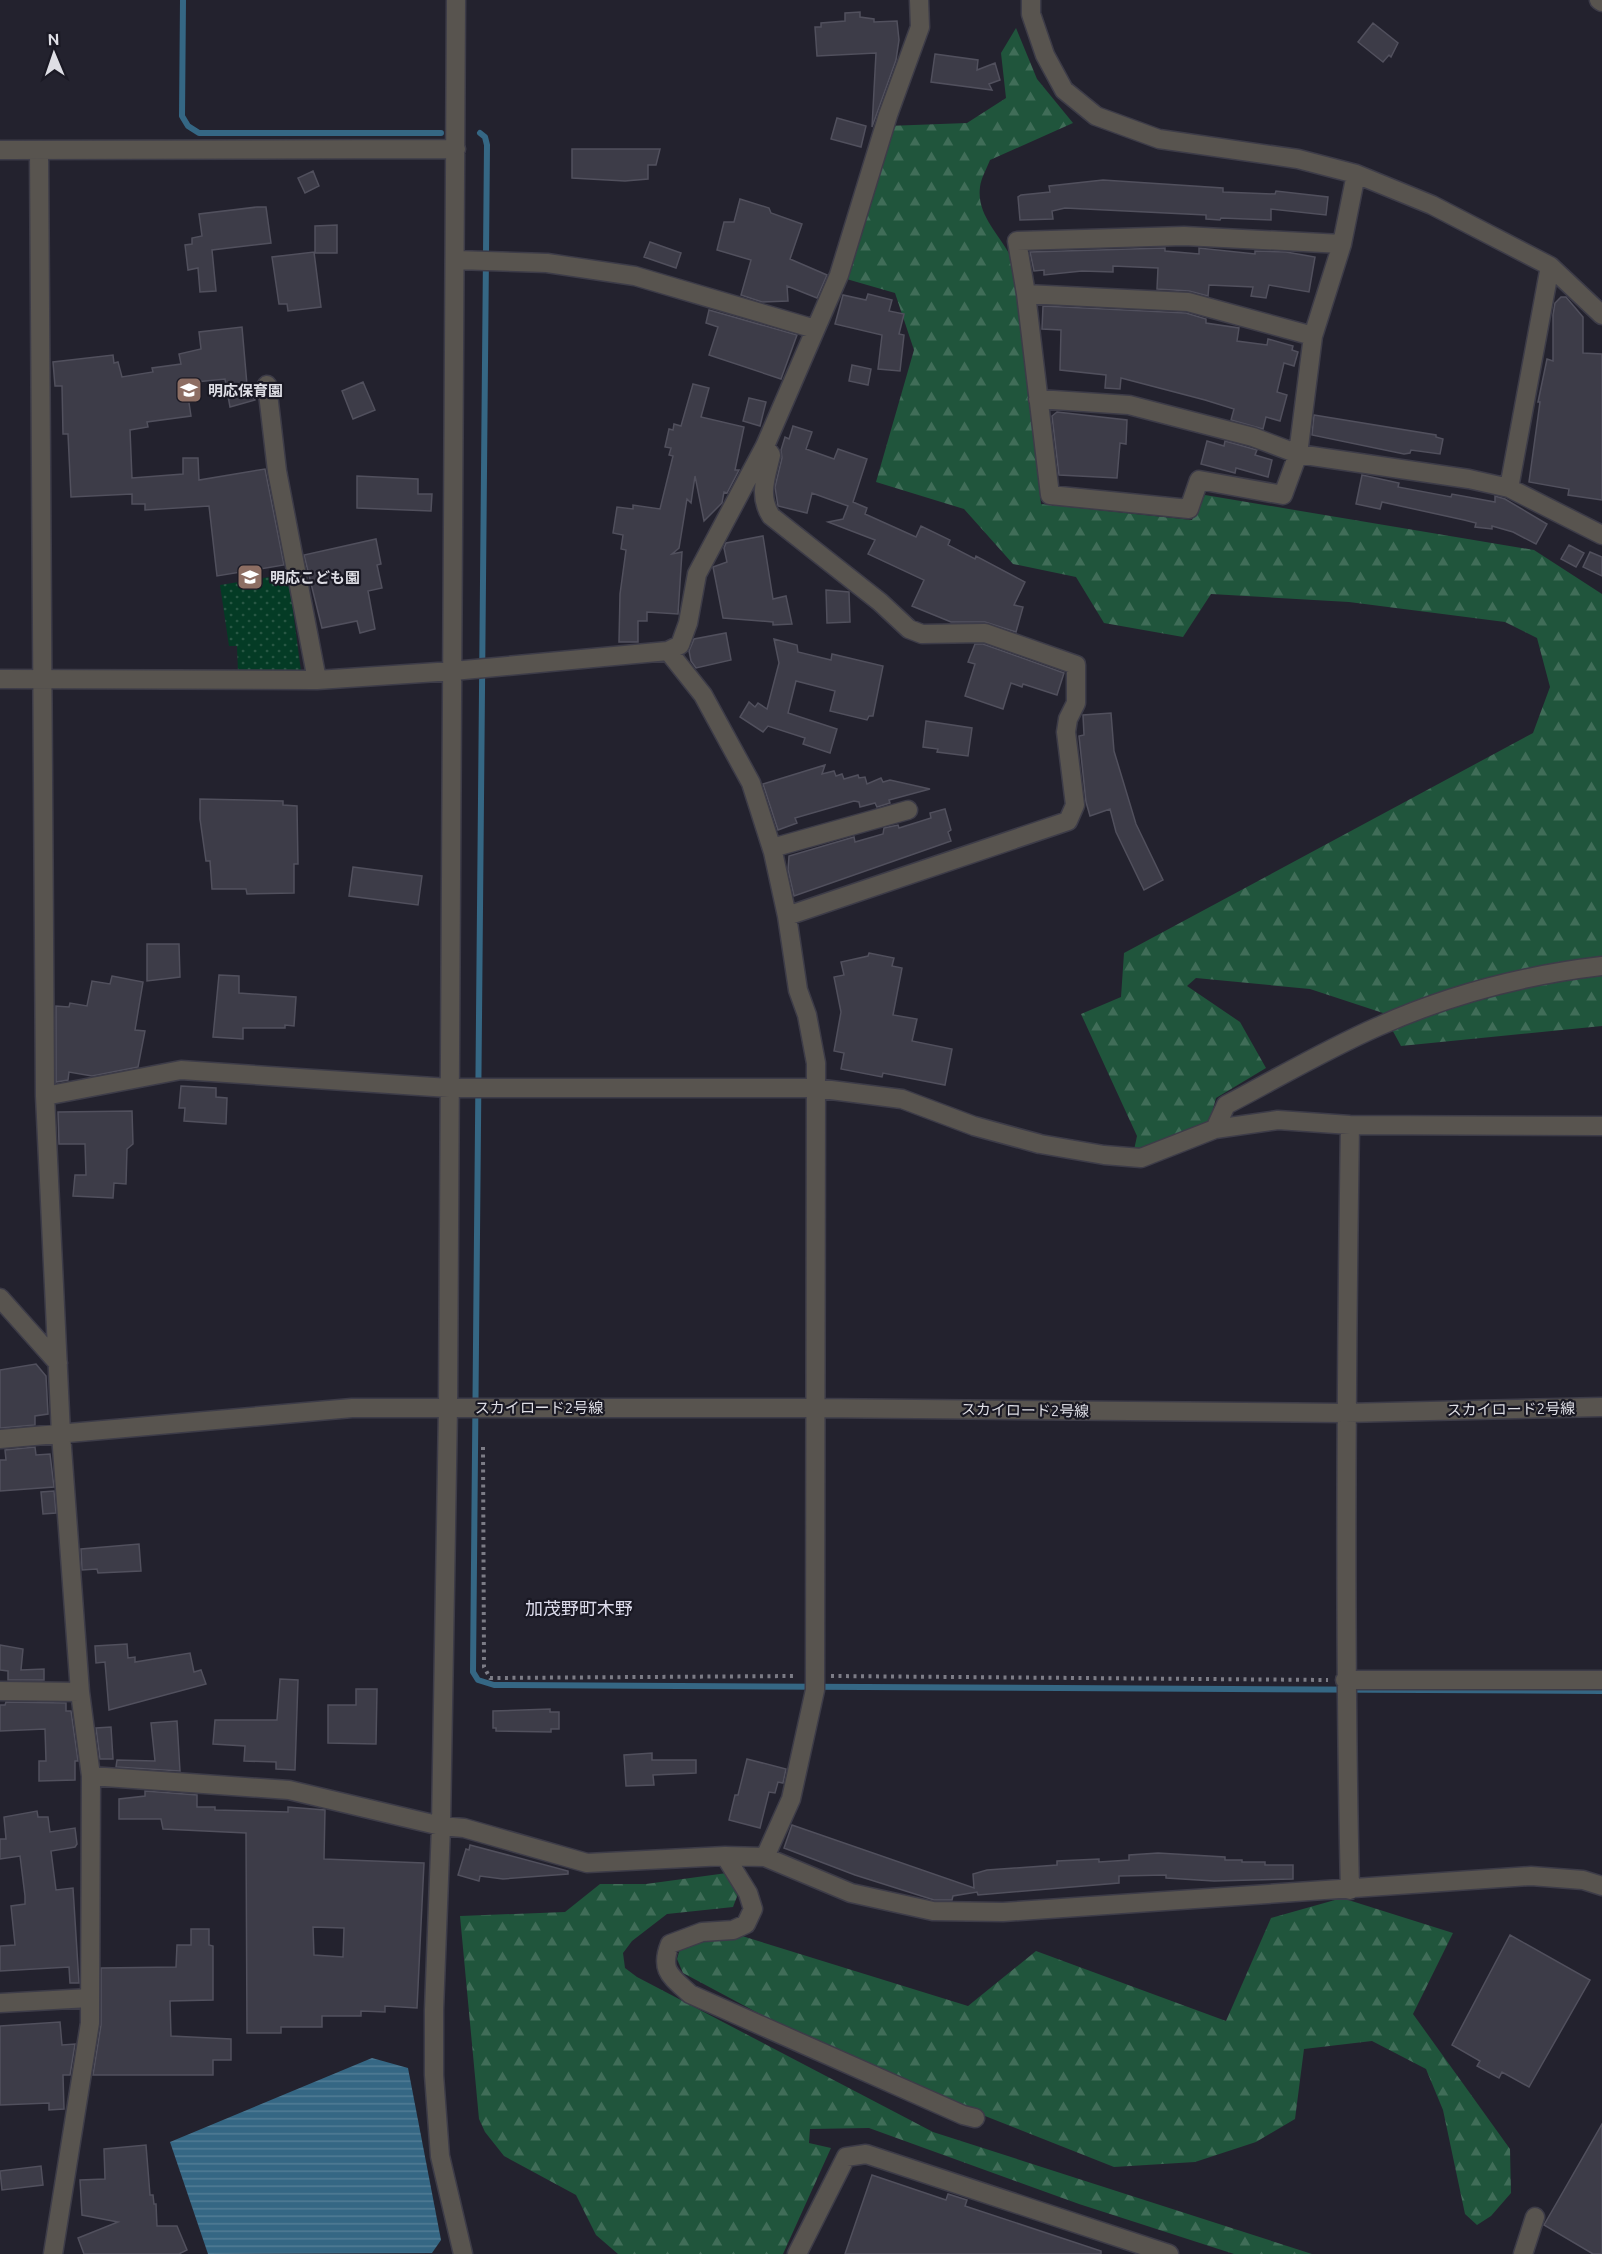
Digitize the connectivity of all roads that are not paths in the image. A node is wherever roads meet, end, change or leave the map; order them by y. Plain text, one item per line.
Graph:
1 (456, 0) edge
2 (919, 0) edge
3 (1031, 0) edge
4 (456, 149) junction
5 (0, 150) edge
6 (39, 150) junction
7 (1356, 174) junction
8 (1342, 244) junction
9 (456, 260) junction
10 (1550, 266) junction
11 (1026, 294) junction
12 (1602, 315) edge
13 (815, 329) junction
14 (1313, 336) junction
15 (267, 385) dead end
16 (1038, 399) junction
17 (765, 446) junction
18 (1298, 454) junction
19 (1509, 488) junction
20 (1602, 535) edge
21 (668, 651) junction
22 (453, 671) junction
23 (40, 677) junction
24 (0, 679) edge
25 (317, 680) junction
26 (908, 810) dead end
27 (772, 848) junction
28 (787, 916) junction
29 (1602, 966) edge
30 (449, 1088) junction
31 (815, 1088) junction
32 (45, 1096) junction
33 (1350, 1125) junction
34 (1602, 1125) edge
35 (1215, 1129) junction
36 (0, 1298) edge
37 (58, 1363) junction
38 (457, 1407) junction
39 (1602, 1407) edge
40 (816, 1408) junction
41 (1345, 1413) junction
42 (61, 1434) junction
43 (0, 1439) edge
44 (1602, 1680) edge
45 (1345, 1687) junction
46 (0, 1691) edge
47 (80, 1692) junction
48 (91, 1776) junction
49 (441, 1826) junction
50 (725, 1856) junction
51 (765, 1857) junction
52 (1602, 1886) edge
53 (1350, 1890) junction
54 (89, 1998) junction
55 (0, 2002) edge
56 (975, 2118) dead end
57 (1535, 2217) dead end
58 (53, 2254) edge
59 (464, 2254) edge
60 (796, 2254) edge
61 (1169, 2254) edge
62 (1523, 2254) edge

1 - 4 street
2 - 13 street
3 - 7 street
4 - 6 street
4 - 9 street
5 - 6 street
6 - 23 street
7 - 8 street
7 - 10 street
8 - 11 street
8 - 14 street
9 - 13 street
9 - 22 street
10 - 12 street
10 - 19 street
11 - 14 street
11 - 16 street
13 - 17 street
14 - 18 street
15 - 25 street
16 - 18 street
16 - 18 street
17 - 21 street
17 - 28 street
18 - 19 street
19 - 20 street
21 - 22 street
21 - 27 street
22 - 25 street
22 - 30 street
23 - 24 street
23 - 25 street
23 - 32 street
26 - 27 street
27 - 28 street
28 - 31 street
29 - 35 street
30 - 31 street
30 - 32 street
30 - 38 street
31 - 35 street
31 - 40 street
32 - 37 street
33 - 34 street
33 - 35 street
33 - 41 street
36 - 37 street
37 - 42 street
38 - 40 street, スカイロード2号線
38 - 42 street, スカイロード2号線
38 - 49 street
39 - 41 street, スカイロード2号線
40 - 41 street, スカイロード2号線
40 - 51 street
41 - 45 street
42 - 43 street, スカイロード2号線
42 - 47 street
44 - 45 street
45 - 53 street
46 - 47 street
47 - 48 street
48 - 49 street
48 - 54 street
49 - 50 street
49 - 59 street
50 - 51 street
50 - 56 street
51 - 53 street
52 - 53 street
54 - 55 street
54 - 58 street
57 - 62 street
60 - 61 street

